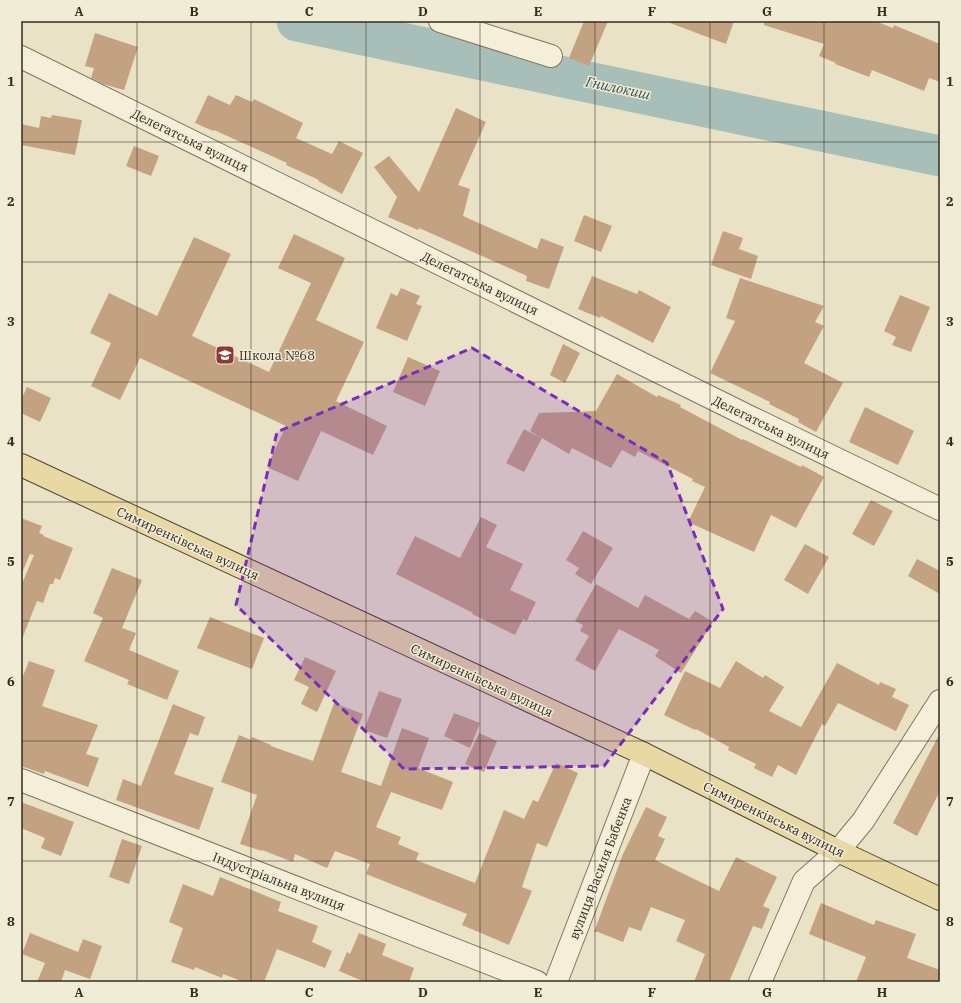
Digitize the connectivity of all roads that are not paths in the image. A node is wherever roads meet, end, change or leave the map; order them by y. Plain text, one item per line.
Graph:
1 (440, 21) edge
2 (551, 56) dead end
3 (21, 57) edge
4 (21, 465) edge
5 (940, 509) edge
6 (940, 701) edge
7 (644, 754) junction
8 (21, 780) edge
9 (838, 851) junction
10 (940, 900) edge
11 (537, 982) edge
12 (556, 982) edge
13 (760, 982) edge

1 - 2 street
3 - 5 street, Делегатська вулиця
4 - 7 main road, Симиренківська вулиця
6 - 9 street
7 - 9 main road, Симиренківська вулиця
7 - 12 street, вулиця Василя Бабенка
8 - 11 street, Індустріальна вулиця
9 - 10 main road, Симиренківська вулиця
9 - 13 street

